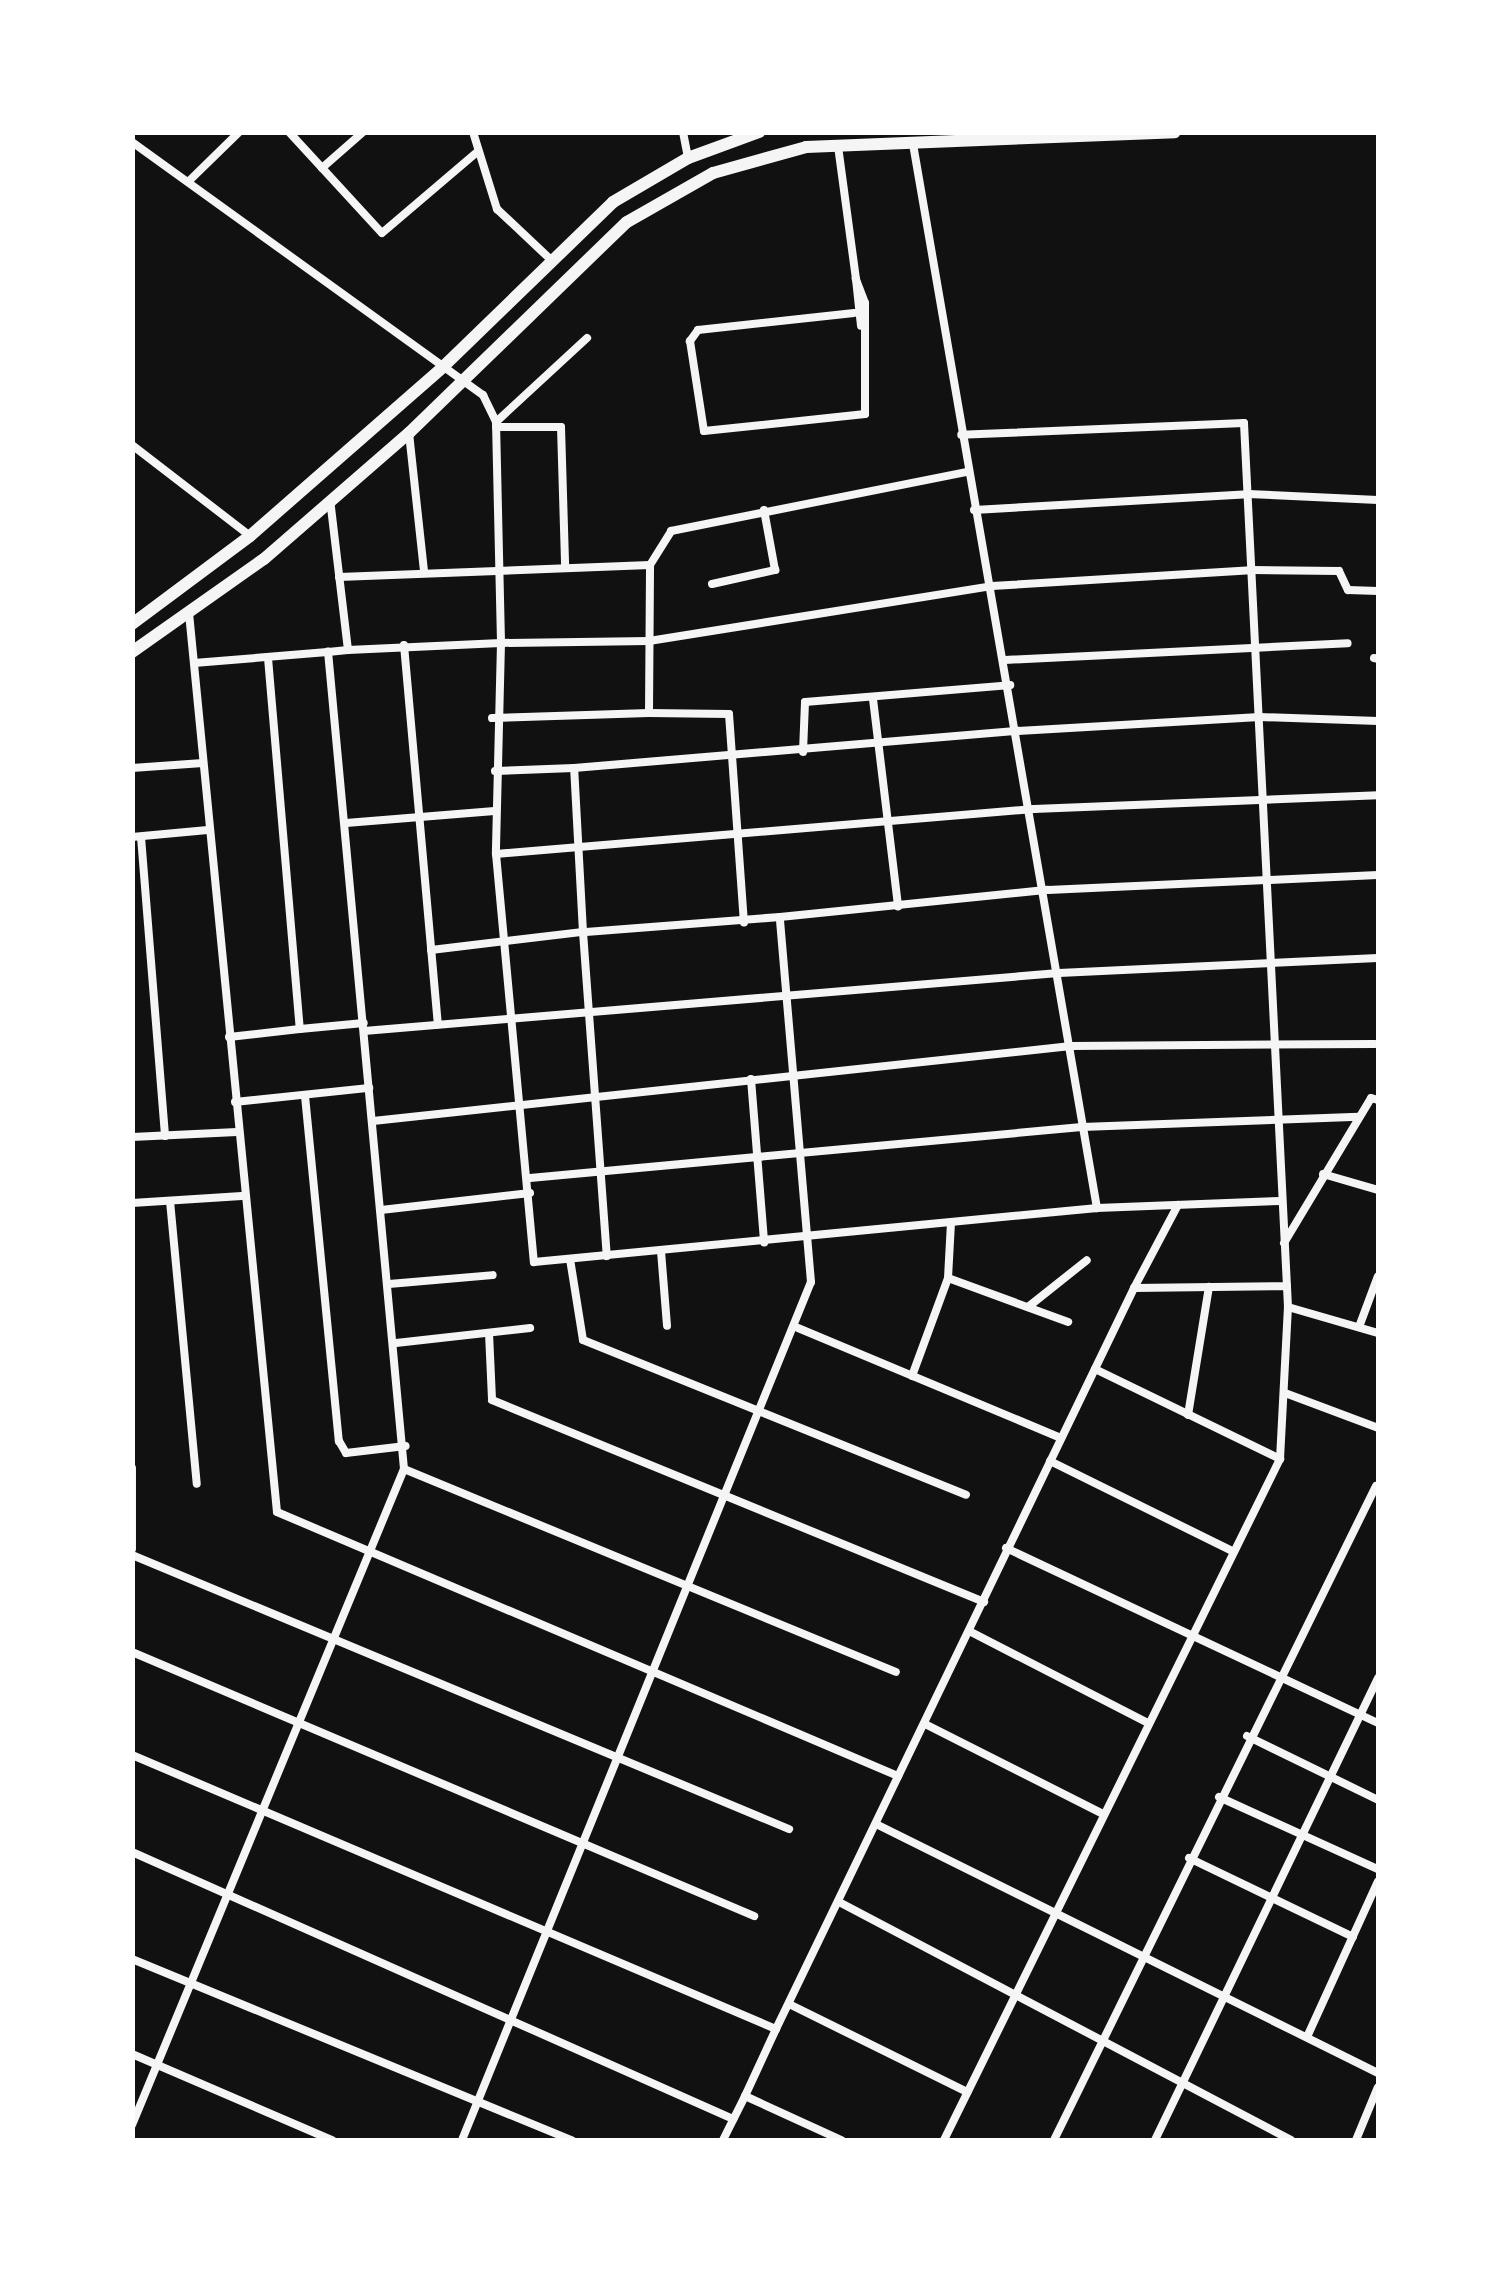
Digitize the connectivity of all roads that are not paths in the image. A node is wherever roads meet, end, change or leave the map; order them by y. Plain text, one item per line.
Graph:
1 (239, 132) edge
2 (289, 132) edge
3 (363, 132) edge
4 (473, 132) edge
5 (683, 132) edge
6 (759, 132) edge
7 (1175, 132) edge
8 (132, 142) edge
9 (913, 144) junction
10 (838, 146) junction
11 (476, 153) junction
12 (688, 158) junction
13 (322, 168) junction
14 (189, 180) junction
15 (549, 258) junction
16 (856, 279) junction
17 (854, 313) junction
18 (861, 326) junction
19 (588, 338) dead end
20 (445, 365) junction
21 (466, 379) junction
22 (496, 424) junction
23 (409, 433) junction
24 (961, 435) junction
25 (132, 446) edge
26 (967, 472) junction
27 (1248, 494) junction
28 (330, 500) junction
29 (1378, 500) edge
30 (764, 510) junction
31 (974, 510) junction
32 (250, 536) junction
33 (565, 564) junction
34 (650, 565) junction
35 (496, 566) junction
36 (424, 570) junction
37 (1251, 570) junction
38 (340, 577) junction
39 (712, 584) dead end
40 (992, 586) junction
41 (1378, 591) edge
42 (189, 613) junction
43 (132, 624) edge
44 (649, 641) junction
45 (501, 643) junction
46 (1348, 644) dead end
47 (404, 645) junction
48 (1255, 648) junction
49 (348, 650) junction
50 (132, 652) edge
51 (328, 652) junction
52 (268, 658) junction
53 (1006, 660) junction
54 (194, 663) junction
55 (1010, 685) junction
56 (873, 699) junction
57 (649, 712) junction
58 (492, 718) junction
59 (1260, 718) junction
60 (1378, 722) edge
61 (1018, 731) junction
62 (876, 745) junction
63 (803, 752) junction
64 (731, 758) junction
65 (203, 763) junction
66 (132, 768) edge
67 (574, 768) junction
68 (495, 771) junction
69 (1378, 795) edge
70 (1260, 797) junction
71 (1034, 809) junction
72 (495, 812) junction
73 (419, 817) junction
74 (346, 823) junction
75 (887, 826) junction
76 (208, 830) junction
77 (137, 837) edge
78 (737, 840) junction
79 (576, 851) junction
80 (496, 854) junction
81 (1378, 875) edge
82 (1265, 878) junction
83 (1048, 890) junction
84 (898, 906) junction
85 (780, 917) junction
86 (744, 922) junction
87 (583, 932) junction
88 (505, 939) junction
89 (431, 950) junction
90 (1378, 958) edge
91 (1268, 961) junction
92 (1059, 973) junction
93 (793, 994) junction
94 (590, 1010) junction
95 (514, 1018) junction
96 (438, 1024) junction
97 (364, 1027) junction
98 (300, 1029) junction
99 (229, 1037) junction
100 (1277, 1041) junction
101 (1375, 1044) dead end
102 (1071, 1046) junction
103 (799, 1075) junction
104 (751, 1079) junction
105 (369, 1088) junction
106 (594, 1094) junction
107 (305, 1096) junction
108 (524, 1100) junction
109 (1378, 1100) edge
110 (235, 1102) junction
111 (1359, 1116) junction
112 (1280, 1118) junction
113 (373, 1121) junction
114 (1082, 1127) junction
115 (236, 1132) junction
116 (165, 1136) junction
117 (132, 1137) edge
118 (805, 1154) junction
119 (758, 1159) junction
120 (602, 1170) junction
121 (1323, 1174) junction
122 (530, 1178) junction
123 (1378, 1190) edge
124 (530, 1193) junction
125 (242, 1196) junction
126 (170, 1201) junction
127 (1281, 1201) junction
128 (132, 1203) edge
129 (1178, 1205) junction
130 (1097, 1208) junction
131 (381, 1210) junction
132 (951, 1223) junction
133 (810, 1238) junction
134 (764, 1242) junction
135 (1284, 1243) junction
136 (661, 1251) junction
137 (607, 1256) junction
138 (570, 1258) junction
139 (1087, 1260) dead end
140 (494, 1276) dead end
141 (1378, 1276) edge
142 (948, 1278) junction
143 (389, 1284) junction
144 (1287, 1286) junction
145 (1210, 1287) junction
146 (1134, 1288) junction
147 (1028, 1307) junction
148 (1288, 1308) junction
149 (1068, 1322) dead end
150 (667, 1326) dead end
151 (1359, 1326) junction
152 (530, 1328) dead end
153 (798, 1328) junction
154 (489, 1333) junction
155 (1378, 1333) edge
156 (396, 1342) junction
157 (1095, 1369) junction
158 (912, 1376) junction
159 (1285, 1393) junction
160 (763, 1413) junction
161 (1188, 1414) junction
162 (1378, 1428) edge
163 (1059, 1438) junction
164 (406, 1446) junction
165 (1280, 1459) junction
166 (1050, 1461) junction
167 (132, 1468) edge
168 (404, 1469) junction
169 (197, 1484) dead end
170 (1376, 1486) dead end
171 (966, 1495) dead end
172 (725, 1496) junction
173 (1006, 1548) junction
174 (1232, 1551) junction
175 (132, 1552) edge
176 (371, 1554) junction
177 (688, 1585) junction
178 (984, 1602) junction
179 (971, 1632) junction
180 (1188, 1637) junction
181 (335, 1640) junction
182 (132, 1652) edge
183 (652, 1672) junction
184 (896, 1672) dead end
185 (1274, 1677) junction
186 (1378, 1678) edge
187 (1361, 1714) junction
188 (1148, 1723) junction
189 (1378, 1723) edge
190 (927, 1725) junction
191 (299, 1726) junction
192 (1247, 1736) junction
193 (132, 1755) edge
194 (618, 1758) junction
195 (1331, 1774) junction
196 (898, 1776) junction
197 (1219, 1796) junction
198 (1378, 1800) edge
199 (265, 1808) junction
200 (1103, 1814) junction
201 (876, 1824) junction
202 (789, 1829) dead end
203 (1300, 1836) junction
204 (586, 1843) junction
205 (132, 1852) edge
206 (1188, 1858) junction
207 (1378, 1869) edge
208 (1378, 1881) edge
209 (228, 1892) junction
210 (1270, 1897) junction
211 (839, 1902) junction
212 (1058, 1910) junction
213 (754, 1916) dead end
214 (549, 1930) junction
215 (1353, 1937) junction
216 (1146, 1955) junction
217 (132, 1959) edge
218 (192, 1983) junction
219 (1224, 1995) junction
220 (1018, 2001) junction
221 (788, 2004) junction
222 (513, 2016) junction
223 (776, 2030) junction
224 (1307, 2037) junction
225 (1100, 2047) junction
226 (132, 2054) edge
227 (158, 2064) junction
228 (1378, 2074) edge
229 (1181, 2084) junction
230 (1378, 2088) edge
231 (967, 2092) junction
232 (745, 2096) junction
233 (480, 2100) junction
234 (734, 2119) junction
235 (132, 2125) edge
236 (332, 2140) edge
237 (462, 2140) edge
238 (572, 2140) edge
239 (723, 2140) edge
240 (841, 2140) edge
241 (944, 2140) edge
242 (1054, 2140) edge
243 (1155, 2140) edge
244 (1291, 2140) edge
245 (1356, 2140) edge

1 - 14 street
2 - 13 street
3 - 13 street
4 - 11 street
5 - 12 street
6 - 12 main road
7 - 9 main road
8 - 14 street
9 - 10 main road
9 - 24 street
10 - 16 street
10 - 21 main road
11 - 13 street
11 - 15 street
12 - 15 main road
14 - 20 street
15 - 20 main road
16 - 17 street
16 - 18 street
17 - 18 street
17 - 18 street
19 - 22 street
20 - 21 street
20 - 32 main road
21 - 22 street
21 - 23 main road
22 - 33 street
22 - 35 street
23 - 28 main road
23 - 36 street
24 - 26 street
24 - 27 street
25 - 32 street
26 - 30 street
26 - 31 street
27 - 29 street
27 - 31 street
27 - 37 street
28 - 38 street
28 - 42 main road
30 - 34 street
30 - 39 street
31 - 40 street
32 - 43 main road
33 - 34 street
33 - 35 street
34 - 44 street
35 - 36 street
35 - 45 street
36 - 38 street
37 - 40 street
37 - 41 street
37 - 48 street
38 - 49 street
40 - 44 street
40 - 53 street
42 - 50 main road
42 - 54 street
44 - 45 street
44 - 57 street
45 - 47 street
45 - 58 street
46 - 48 street
47 - 49 street
47 - 73 street
48 - 53 street
48 - 59 street
49 - 51 street
51 - 52 street
51 - 74 street
52 - 54 street
52 - 98 street
53 - 55 street
54 - 65 street
55 - 56 street
55 - 61 street
56 - 62 street
56 - 63 street
57 - 58 street
57 - 64 street
58 - 68 street
59 - 60 street
59 - 61 street
59 - 70 street
61 - 62 street
61 - 71 street
62 - 63 street
62 - 75 street
63 - 64 street
64 - 67 street
64 - 78 street
65 - 66 street
65 - 76 street
67 - 68 street
67 - 79 street
68 - 72 street
69 - 70 street
70 - 71 street
70 - 82 street
71 - 75 street
71 - 83 street
72 - 73 street
72 - 80 street
73 - 74 street
73 - 89 street
74 - 97 street
75 - 78 street
75 - 84 street
76 - 77 street
76 - 99 street
77 - 116 street
78 - 79 street
78 - 86 street
79 - 80 street
79 - 87 street
80 - 88 street
81 - 82 street
82 - 83 street
82 - 91 street
83 - 84 street
83 - 92 street
84 - 85 street
85 - 86 street
85 - 93 street
86 - 87 street
87 - 88 street
87 - 94 street
88 - 89 street
88 - 95 street
89 - 96 street
90 - 91 street
91 - 92 street
91 - 100 street
92 - 93 street
92 - 102 street
93 - 94 street
93 - 103 street
94 - 95 street
94 - 106 street
95 - 96 street
95 - 108 street
96 - 97 street
97 - 98 street
97 - 105 street
98 - 99 street
99 - 110 street
100 - 101 street
100 - 102 street
100 - 112 street
102 - 103 street
102 - 114 street
103 - 104 street
103 - 118 street
104 - 106 street
104 - 119 street
105 - 107 street
105 - 113 street
106 - 108 street
106 - 120 street
107 - 110 street
107 - 164 street
108 - 113 street
108 - 122 street
109 - 111 street
110 - 115 street
111 - 112 street
111 - 121 street
112 - 114 street
112 - 127 street
113 - 131 street
114 - 118 street
114 - 130 street
115 - 116 street
115 - 125 street
116 - 117 street
118 - 119 street
118 - 133 street
119 - 120 street
119 - 134 street
120 - 122 street
120 - 137 street
121 - 123 street
121 - 135 street
122 - 124 street
124 - 131 street
124 - 138 street
125 - 126 street
125 - 176 street
126 - 128 street
126 - 169 street
127 - 129 street
127 - 135 street
129 - 130 street
129 - 146 street
130 - 132 street
131 - 143 street
132 - 133 street
132 - 142 street
133 - 134 street
133 - 153 street
134 - 136 street
135 - 144 street
136 - 137 street
136 - 150 street
137 - 138 street
138 - 160 street
139 - 147 street
140 - 143 street
141 - 151 street
142 - 147 street
142 - 158 street
143 - 156 street
144 - 145 street
144 - 148 street
145 - 146 street
145 - 161 street
146 - 157 street
147 - 149 street
148 - 151 street
148 - 159 street
151 - 155 street
152 - 154 street
153 - 158 street
153 - 160 street
154 - 156 street
154 - 172 street
156 - 164 street
157 - 161 street
157 - 163 street
158 - 163 street
159 - 162 street
159 - 165 street
160 - 171 street
160 - 172 street
161 - 165 street
163 - 166 street
164 - 168 street
165 - 174 street
166 - 173 street
166 - 174 street
167 - 175 street
168 - 176 street
168 - 177 street
170 - 185 street
172 - 177 street
172 - 178 street
173 - 178 street
173 - 180 street
174 - 180 street
175 - 181 street
176 - 181 street
176 - 183 street
177 - 183 street
177 - 184 street
178 - 179 street
179 - 188 street
179 - 190 street
180 - 185 street
180 - 188 street
181 - 191 street
181 - 194 street
182 - 191 street
183 - 194 street
183 - 196 street
185 - 187 street
185 - 192 street
186 - 187 street
187 - 189 street
187 - 195 street
188 - 200 street
190 - 196 street
190 - 200 street
191 - 199 street
191 - 204 street
192 - 195 street
192 - 197 street
193 - 199 street
194 - 202 street
194 - 204 street
195 - 198 street
195 - 203 street
196 - 201 street
197 - 203 street
197 - 206 street
199 - 209 street
199 - 214 street
200 - 212 street
201 - 211 street
201 - 212 street
203 - 207 street
203 - 210 street
204 - 213 street
204 - 214 street
205 - 209 street
206 - 210 street
206 - 216 street
208 - 215 street
209 - 218 street
209 - 222 street
210 - 215 street
210 - 219 street
211 - 220 street
211 - 221 street
212 - 216 street
212 - 220 street
214 - 222 street
214 - 223 street
215 - 224 street
216 - 219 street
216 - 225 street
217 - 218 street
218 - 227 street
218 - 233 street
219 - 224 street
219 - 229 street
220 - 225 street
220 - 231 street
221 - 223 street
221 - 231 street
222 - 233 street
222 - 234 street
223 - 232 street
224 - 228 street
225 - 229 street
225 - 242 street
226 - 227 street
227 - 235 street
227 - 236 street
229 - 243 street
229 - 244 street
230 - 245 street
231 - 241 street
232 - 234 street
232 - 240 street
233 - 237 street
233 - 238 street
234 - 239 street

